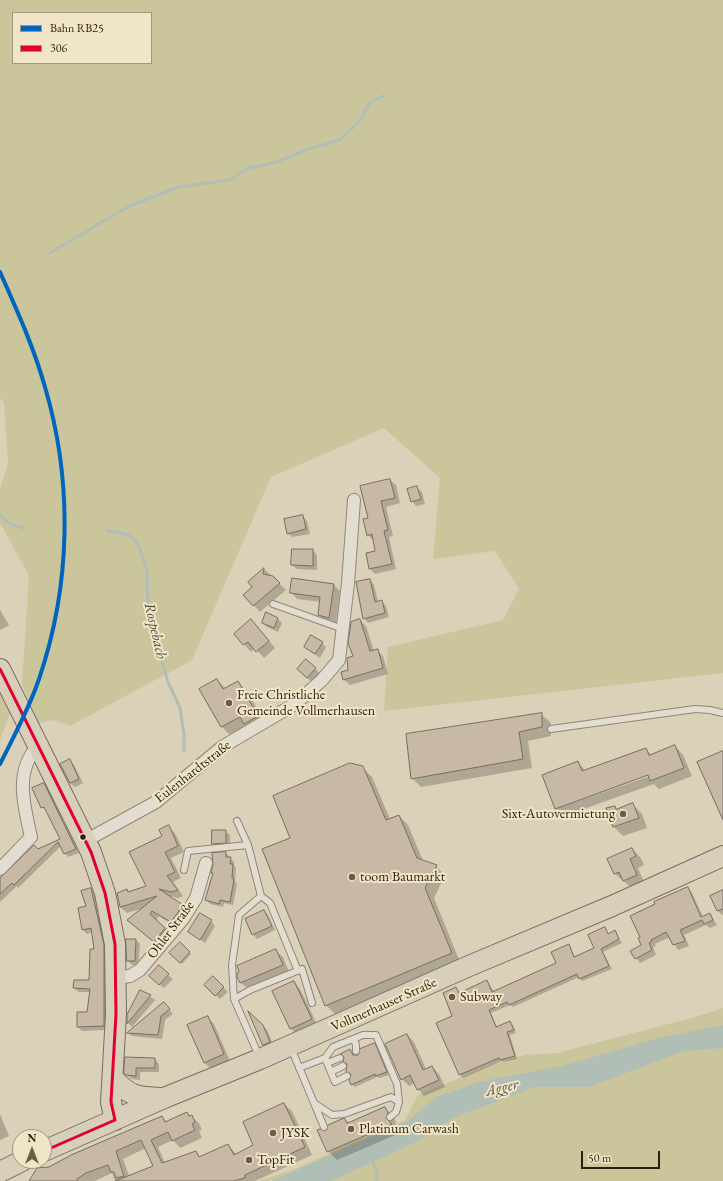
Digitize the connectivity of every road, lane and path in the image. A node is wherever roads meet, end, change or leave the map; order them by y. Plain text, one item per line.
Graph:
1 (354, 500) dead end
2 (273, 604) dead end
3 (343, 629) junction
4 (0, 669) edge
5 (723, 714) edge
6 (552, 729) dead end
7 (38, 746) junction
8 (237, 821) dead end
9 (85, 841) junction
10 (248, 845) junction
11 (723, 856) edge
12 (206, 863) dead end
13 (0, 869) edge
14 (184, 870) dead end
15 (262, 896) junction
16 (298, 970) junction
17 (116, 978) junction
18 (234, 999) junction
19 (312, 1003) dead end
20 (354, 1039) junction
21 (290, 1046) junction
22 (356, 1051) dead end
23 (340, 1058) dead end
24 (260, 1059) junction
25 (326, 1061) junction
26 (343, 1066) dead end
27 (299, 1068) junction
28 (331, 1072) junction
29 (348, 1076) dead end
30 (113, 1078) junction
31 (164, 1098) junction
32 (399, 1102) junction
33 (314, 1103) junction
34 (390, 1117) dead end
35 (115, 1120) junction
36 (324, 1127) dead end
37 (52, 1148) edge
38 (12, 1166) edge
39 (0, 1172) edge

1 - 3 street, Eulenhardtstraße
2 - 3 lane
3 - 9 street, Eulenhardtstraße
4 - 7 main road
5 - 6 lane
7 - 9 main road
7 - 13 street
8 - 10 lane
9 - 17 main road
10 - 14 lane
10 - 15 lane
11 - 21 main road, Vollmerhauser Straße
12 - 17 street, Ohler Straße
15 - 16 lane
15 - 18 lane
16 - 18 lane
16 - 19 lane
17 - 30 main road
18 - 24 lane
20 - 22 lane
20 - 25 lane
20 - 32 lane
21 - 24 main road, Vollmerhauser Straße
21 - 27 lane
23 - 25 lane
24 - 31 main road, Vollmerhauser Straße
25 - 27 lane
25 - 28 lane
26 - 28 lane
27 - 33 lane
28 - 29 lane
30 - 31 main road
30 - 35 main road
31 - 35 main road, Vollmerhauser Straße
32 - 33 lane
32 - 34 lane
33 - 36 lane
35 - 37 main road, Vollmerhauser Straße
38 - 39 main road

